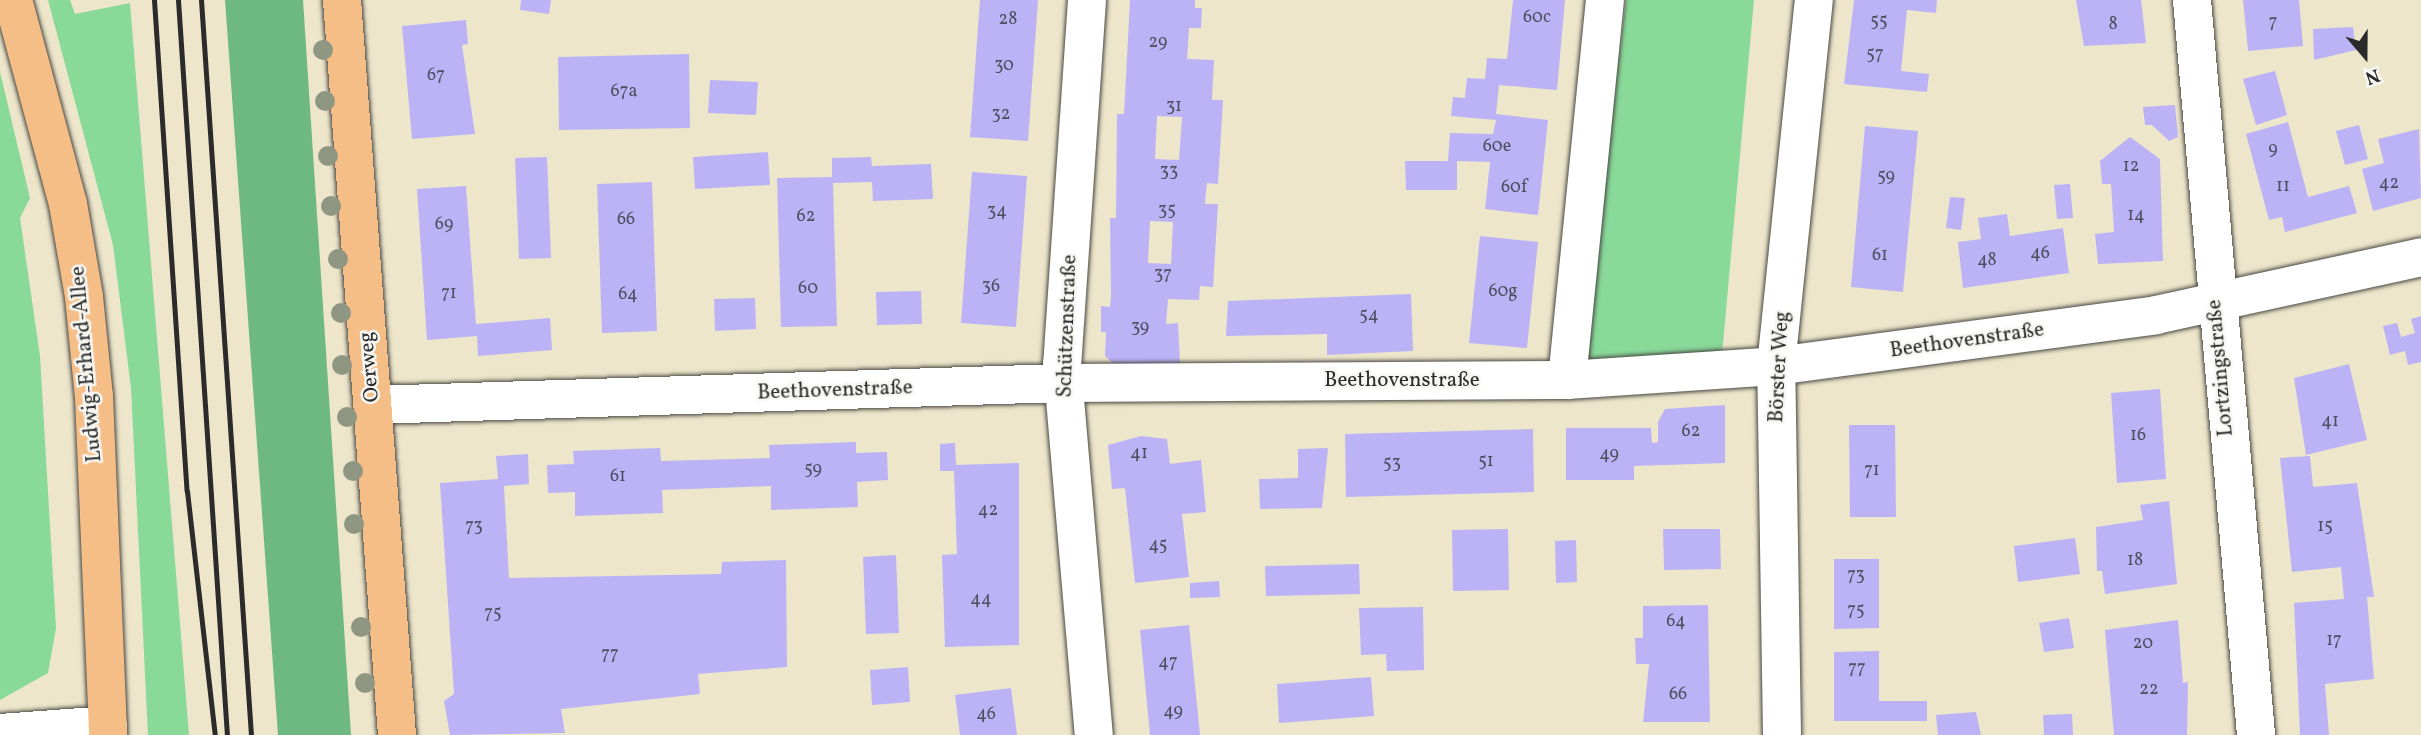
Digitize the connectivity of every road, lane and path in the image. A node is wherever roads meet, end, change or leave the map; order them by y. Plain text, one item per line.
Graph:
1 (13, 0) edge
2 (342, 0) edge
3 (1087, 0) edge
4 (1605, 0) edge
5 (1814, 0) edge
6 (2192, 0) edge
7 (2421, 257) edge
8 (2214, 305) junction
9 (1776, 366) junction
10 (1567, 380) junction
11 (1063, 383) junction
12 (373, 405) junction
13 (108, 730) edge
14 (0, 733) edge
15 (397, 735) edge
16 (1094, 735) edge
17 (1782, 735) edge
18 (2256, 735) edge

1 - 13 main road, Ludwig-Erhard-Allee
2 - 12 main road, Oerweg
3 - 11 street, Schützenstraße
4 - 10 street
5 - 9 street, Börster Weg
6 - 8 street, Lortzingstraße
7 - 8 street, Beethovenstraße
8 - 9 street, Beethovenstraße
8 - 18 street, Lortzingstraße
9 - 10 street, Beethovenstraße
9 - 17 street, Börster Weg
10 - 11 street, Beethovenstraße
11 - 12 street, Beethovenstraße
11 - 16 street, Schützenstraße
12 - 15 main road, Oerweg
13 - 14 street

